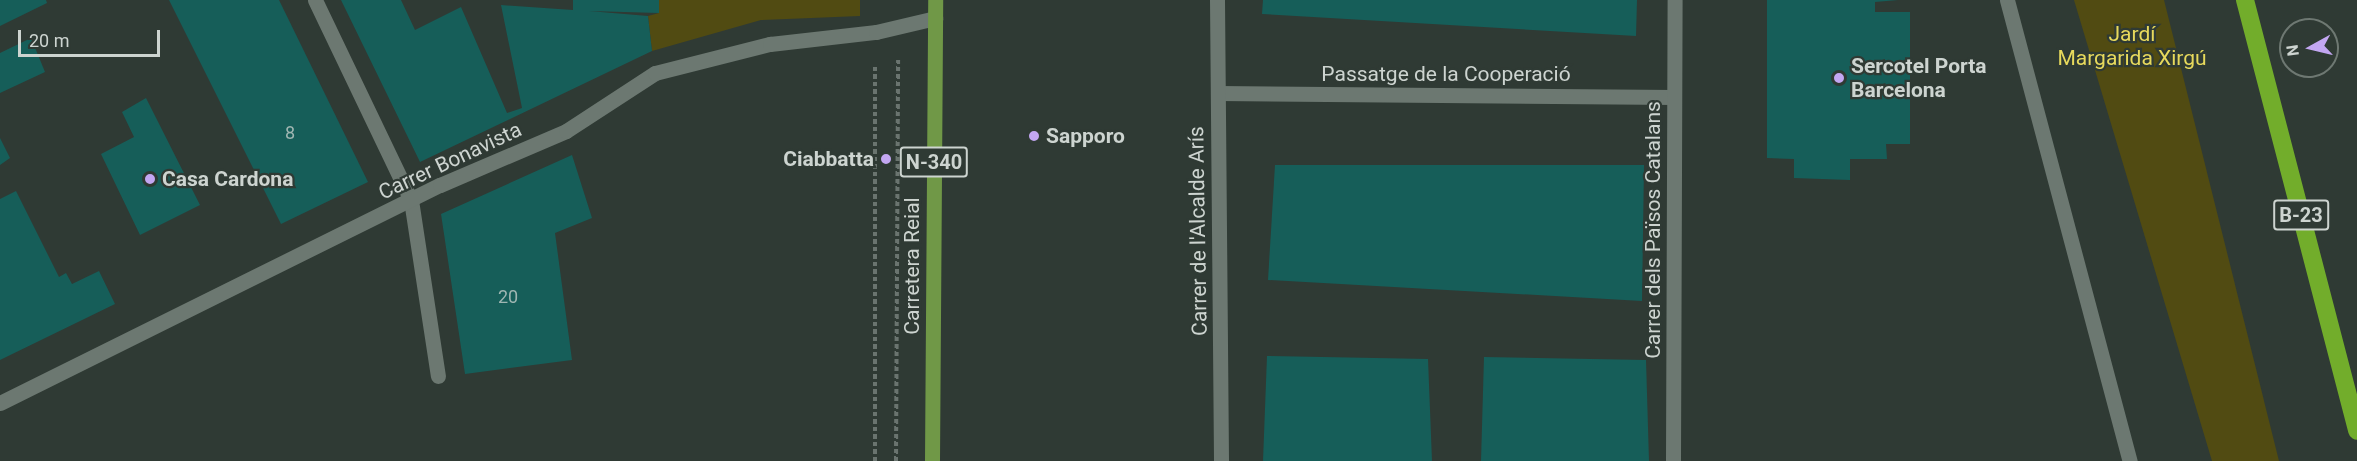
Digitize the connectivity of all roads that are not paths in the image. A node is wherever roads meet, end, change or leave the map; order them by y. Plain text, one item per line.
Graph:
1 (315, 0) edge
2 (935, 0) edge
3 (1217, 0) edge
4 (1675, 0) edge
5 (2007, 0) edge
6 (2245, 0) edge
7 (935, 18) junction
8 (1218, 93) junction
9 (1674, 97) junction
10 (411, 200) junction
11 (438, 376) dead end
12 (0, 403) edge
13 (2357, 431) edge
14 (932, 461) edge
15 (1221, 461) edge
16 (1673, 461) edge
17 (2130, 461) edge

1 - 10 street
2 - 7 main road, Carretera Reial / N-340
3 - 8 street, Carrer de l'Alcalde Arís
4 - 9 street, Carrer dels Països Catalans
5 - 17 street
6 - 13 highway, B-23
7 - 10 street, Carrer Bonavista
7 - 14 main road, Carretera Reial / N-340
8 - 9 street, Passatge de la Cooperació
8 - 15 street, Carrer de l'Alcalde Arís
9 - 16 street, Carrer dels Països Catalans
10 - 11 street
10 - 12 street, Carrer Bonavista

